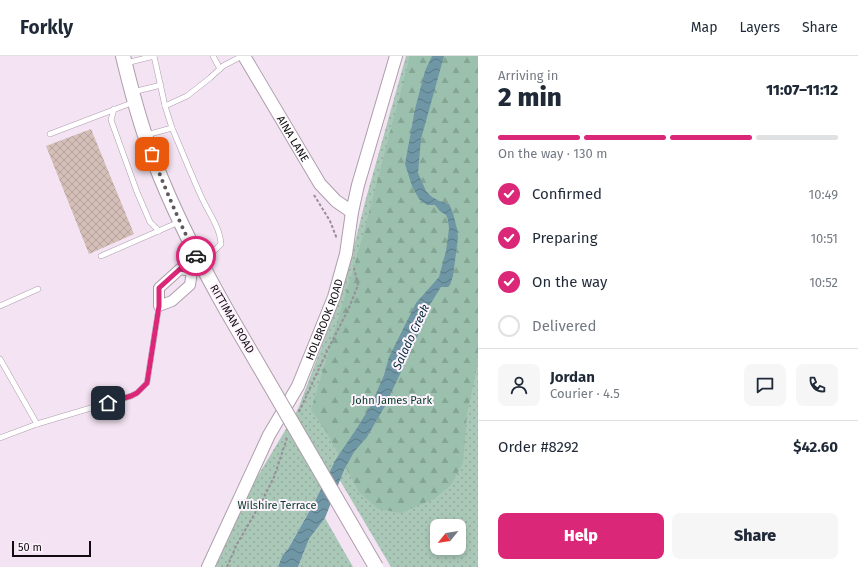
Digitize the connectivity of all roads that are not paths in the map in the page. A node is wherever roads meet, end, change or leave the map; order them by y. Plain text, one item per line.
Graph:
1 (154, 56) edge
2 (213, 56) edge
3 (243, 56) edge
4 (396, 56) edge
5 (124, 60) edge
6 (220, 70) junction
7 (161, 85) junction
8 (133, 97) junction
9 (165, 106) junction
10 (114, 109) junction
11 (172, 128) junction
12 (50, 134) dead end
13 (145, 136) junction
14 (352, 212) junction
15 (180, 222) junction
16 (159, 231) junction
17 (101, 256) dead end
18 (196, 268) junction
19 (38, 289) dead end
20 (0, 306) edge
21 (159, 306) junction
22 (0, 359) edge
23 (38, 424) junction
24 (0, 438) edge
25 (208, 567) edge
26 (376, 567) edge

1 - 5 lane
1 - 7 lane
2 - 6 lane
3 - 6 lane
3 - 14 street, AINA LANE
4 - 14 street, HOLBROOK ROAD
5 - 8 main road, RITTIMAN ROAD
6 - 9 lane
7 - 8 lane
7 - 9 lane
8 - 10 lane
8 - 13 main road, RITTIMAN ROAD
9 - 11 lane
10 - 12 lane
10 - 16 lane
11 - 13 lane
11 - 18 lane
13 - 15 main road, RITTIMAN ROAD
14 - 25 street, HOLBROOK ROAD
15 - 16 lane
15 - 18 main road, RITTIMAN ROAD
16 - 17 lane
18 - 21 street
18 - 21 street
18 - 26 main road, RITTIMAN ROAD, bridge
19 - 20 lane
21 - 23 lane
22 - 23 lane
23 - 24 lane

